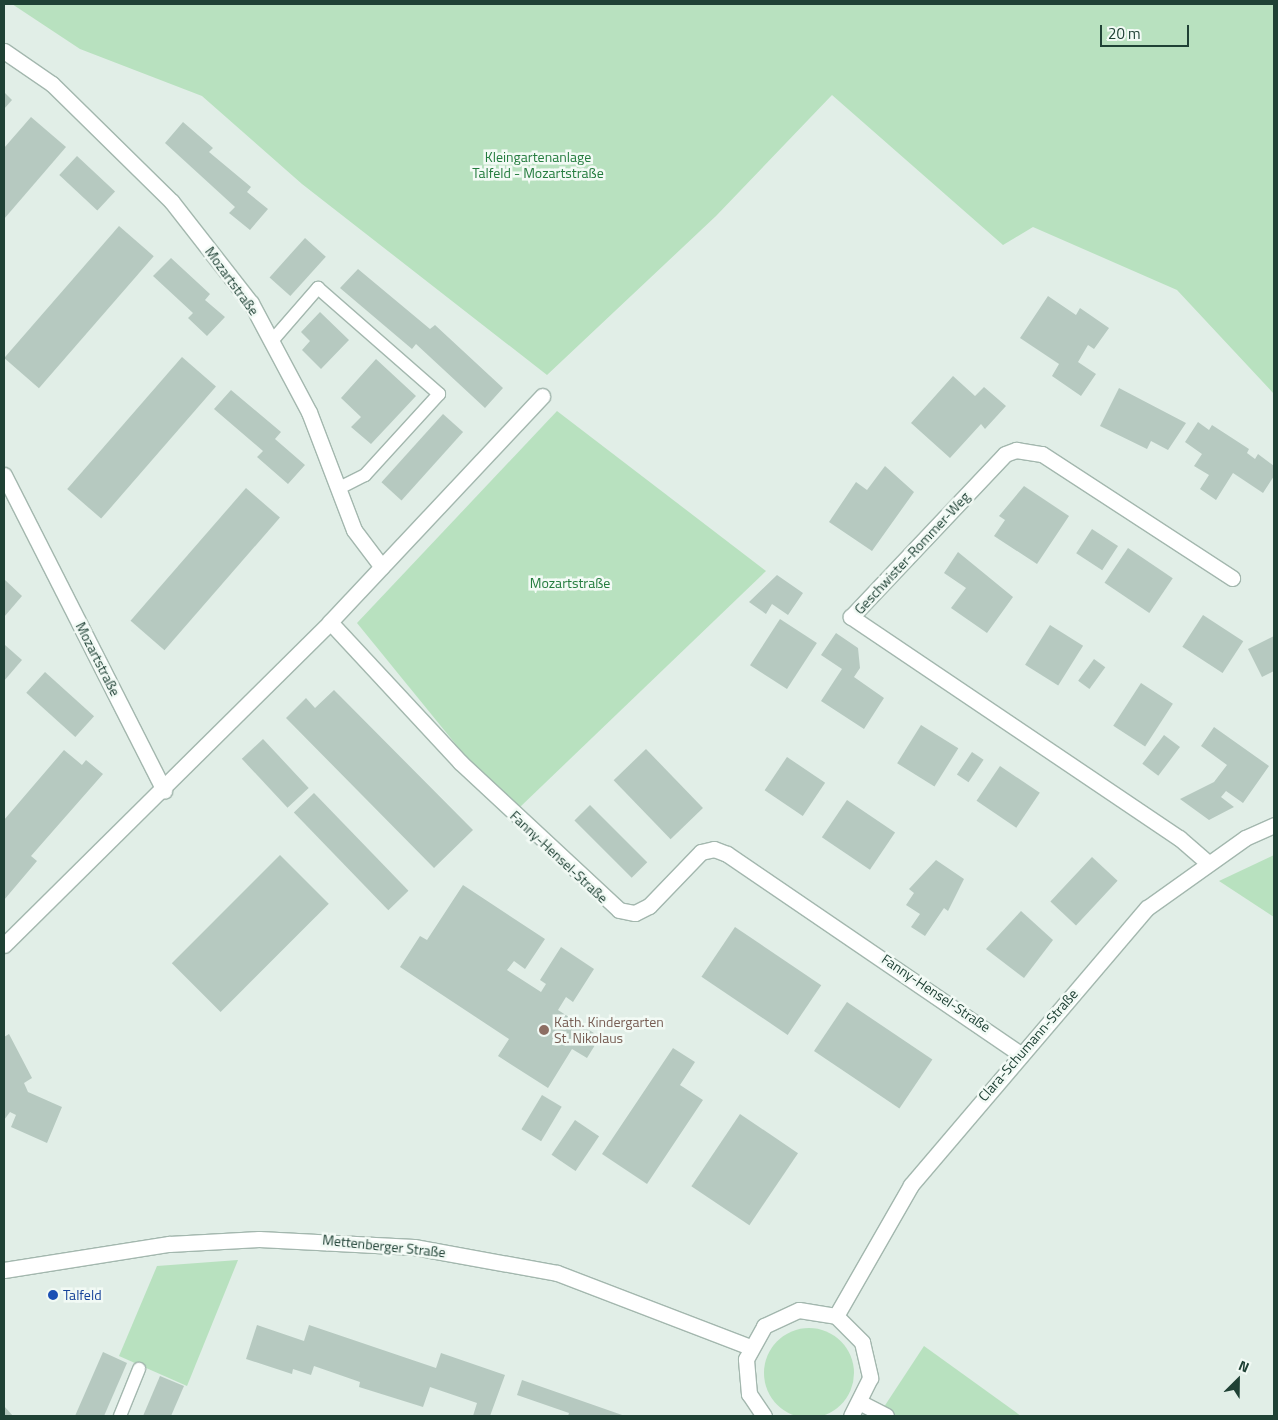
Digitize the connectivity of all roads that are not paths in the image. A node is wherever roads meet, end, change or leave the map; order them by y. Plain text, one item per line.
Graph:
1 (4, 52) edge
2 (270, 342) junction
3 (542, 396) dead end
4 (4, 475) edge
5 (340, 488) junction
6 (382, 567) junction
7 (1232, 578) dead end
8 (330, 622) junction
9 (164, 791) junction
10 (1274, 825) edge
11 (1208, 863) junction
12 (4, 945) edge
13 (1020, 1054) junction
14 (4, 1270) edge
15 (836, 1316) junction
16 (750, 1347) junction
17 (139, 1369) dead end
18 (861, 1403) junction
19 (760, 1414) edge
20 (120, 1416) edge
21 (851, 1416) edge
22 (886, 1416) edge

1 - 2 street, Mozartstraße
2 - 5 street, Mozartstraße
2 - 5 lane
3 - 6 street
4 - 9 street, Mozartstraße
5 - 6 street, Mozartstraße
6 - 8 street
7 - 11 street, Geschwister-Rommer-Weg
8 - 9 street
8 - 13 street, Fanny-Hensel-Straße
9 - 12 street
10 - 11 street, Clara-Schumann-Straße
11 - 13 street, Clara-Schumann-Straße
13 - 15 street, Clara-Schumann-Straße
14 - 16 street, Mettenberger Straße
15 - 16 street
15 - 18 street
16 - 19 street
17 - 20 lane
18 - 21 street
18 - 22 street

